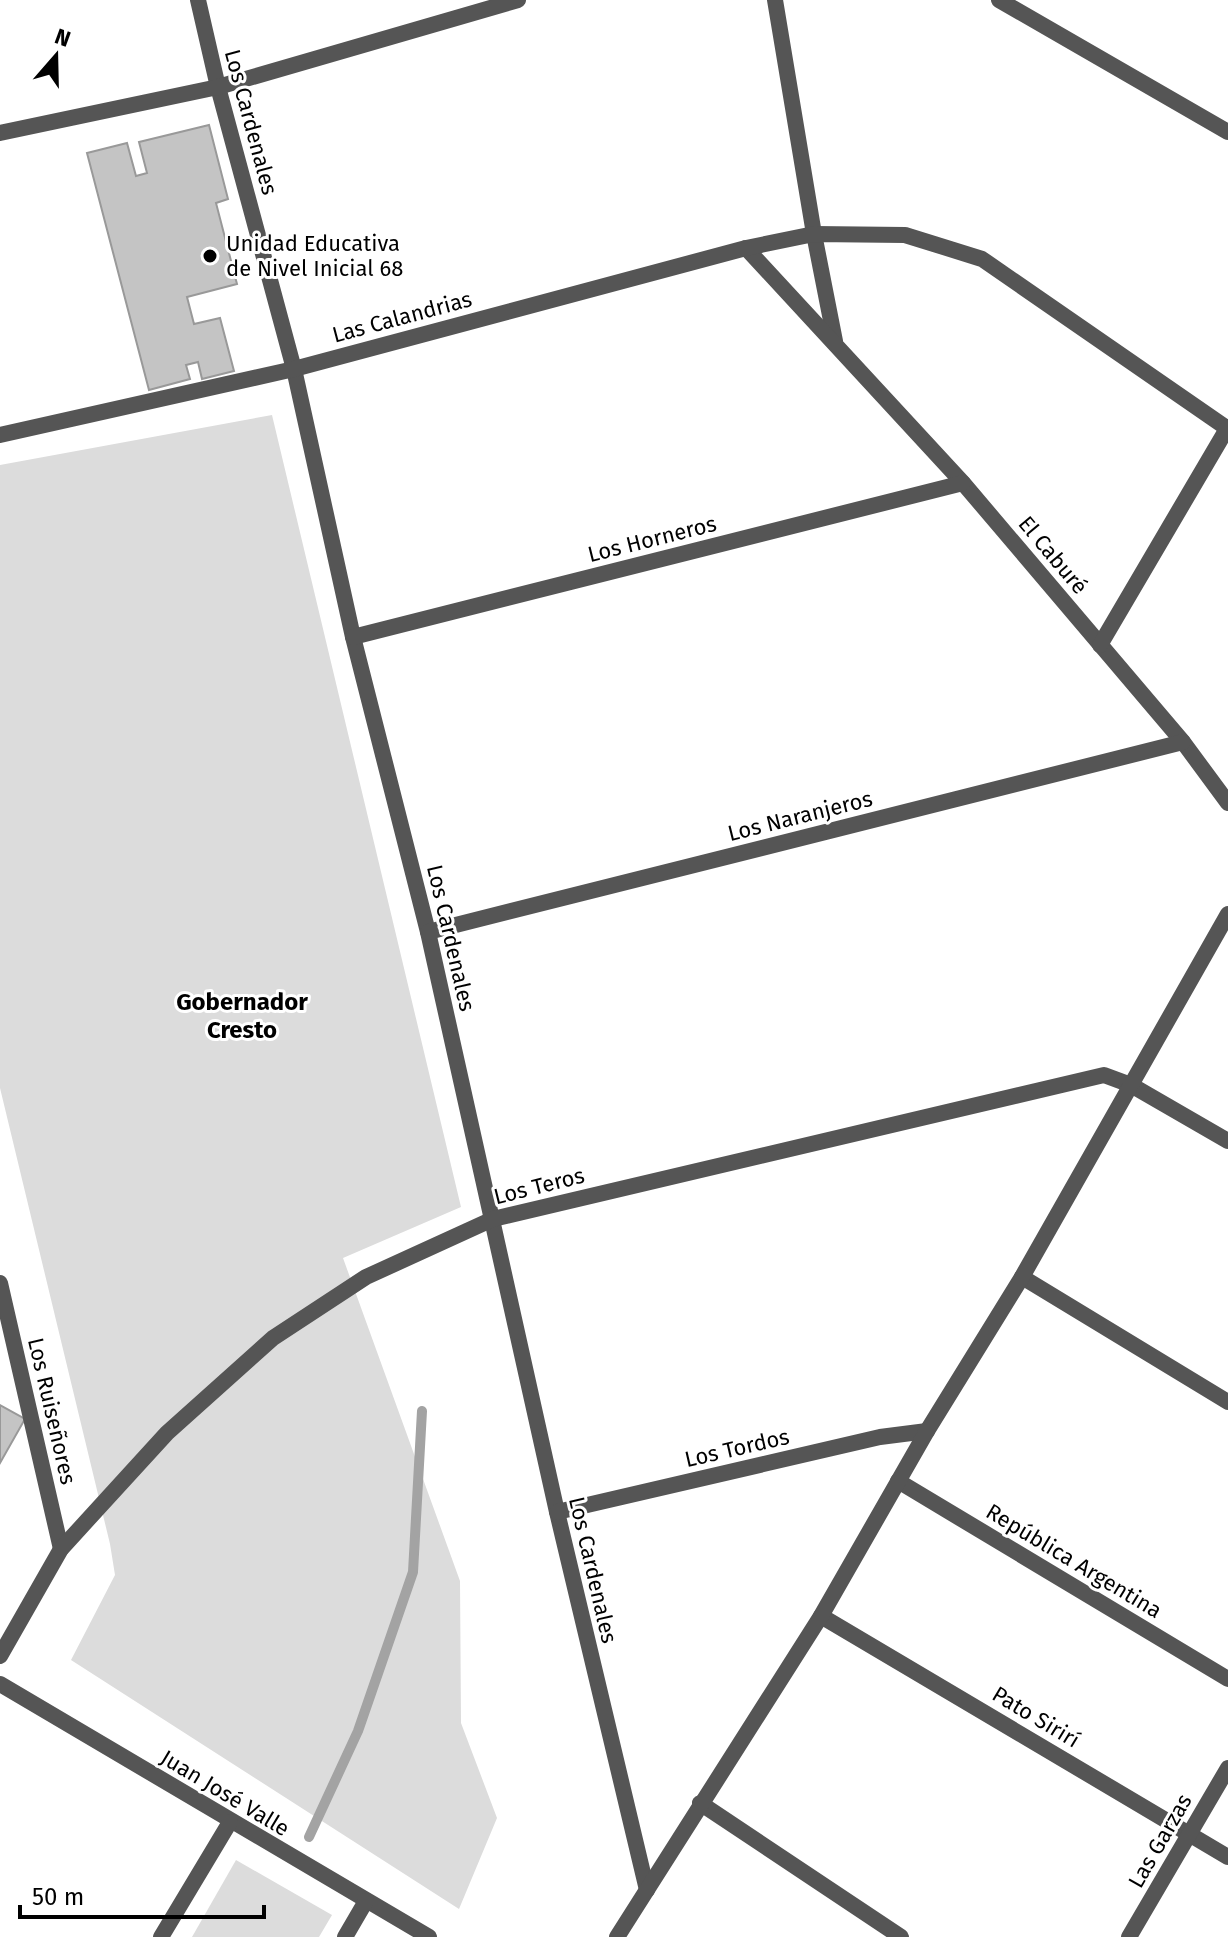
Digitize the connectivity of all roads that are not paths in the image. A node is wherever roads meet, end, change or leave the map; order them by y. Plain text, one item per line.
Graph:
1 (198, 0) edge
2 (518, 0) edge
3 (775, 0) edge
4 (999, 0) edge
5 (218, 87) junction
6 (1228, 132) edge
7 (0, 133) edge
8 (814, 234) junction
9 (746, 248) junction
10 (836, 343) junction
11 (294, 369) junction
12 (1228, 428) edge
13 (0, 435) edge
14 (963, 483) junction
15 (353, 637) junction
16 (1100, 645) junction
17 (1183, 742) junction
18 (1228, 803) edge
19 (1228, 914) edge
20 (428, 932) junction
21 (1131, 1085) junction
22 (1228, 1141) edge
23 (493, 1219) junction
24 (1022, 1277) junction
25 (0, 1283) edge
26 (1228, 1402) edge
27 (927, 1431) junction
28 (898, 1481) junction
29 (557, 1512) junction
30 (61, 1549) junction
31 (821, 1616) junction
32 (0, 1656) edge
33 (1228, 1679) edge
34 (0, 1684) edge
35 (1228, 1768) edge
36 (700, 1803) junction
37 (230, 1822) junction
38 (1189, 1834) junction
39 (1228, 1857) edge
40 (647, 1890) junction
41 (366, 1901) junction
42 (161, 1937) edge
43 (345, 1937) edge
44 (429, 1937) edge
45 (617, 1937) edge
46 (901, 1937) edge
47 (1129, 1937) edge

1 - 5 street, Los Cardenales
2 - 5 street
3 - 8 street
4 - 6 street
5 - 7 street
5 - 11 street, Los Cardenales
8 - 9 street, Las Calandrias
8 - 10 street
8 - 12 street, Las Calandrias
9 - 10 street, El Caburé
9 - 11 street, Las Calandrias
10 - 14 street, El Caburé
11 - 13 street, Las Calandrias
11 - 15 street, Los Cardenales
12 - 16 street
14 - 15 street, Los Horneros
14 - 16 street, El Caburé
15 - 20 street, Los Cardenales
16 - 17 street, El Caburé
17 - 18 street, El Caburé
17 - 20 street, Los Naranjeros
19 - 21 street
20 - 23 street, Los Cardenales
21 - 22 street, Los Teros
21 - 23 street, Los Teros
21 - 24 street
23 - 29 street, Los Cardenales
23 - 30 street, Los Teros
24 - 26 street
24 - 27 street
25 - 30 street, Los Ruiseñores
27 - 28 street
27 - 29 street, Los Tordos
28 - 31 street
28 - 33 street, República Argentina
29 - 40 street, Los Cardenales
30 - 32 street, Los Teros
31 - 36 street
31 - 38 street, Pato Sirirí
34 - 37 street, Juan José Valle
35 - 38 street, Las Garzas
36 - 40 street
36 - 46 street
37 - 41 street, Juan José Valle
37 - 42 street
38 - 39 street, Pato Sirirí
38 - 47 street, Las Garzas
40 - 45 street
41 - 43 street
41 - 44 street, Juan José Valle

